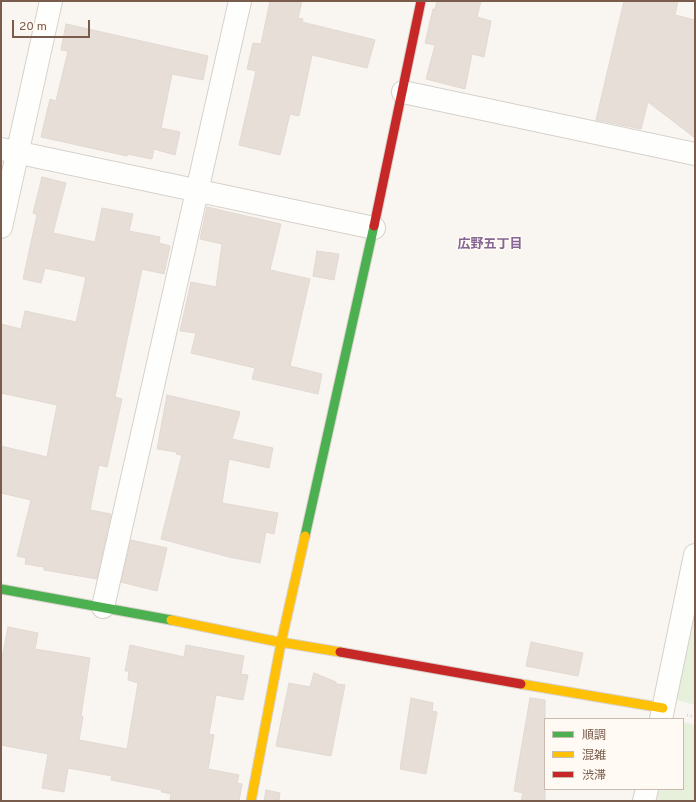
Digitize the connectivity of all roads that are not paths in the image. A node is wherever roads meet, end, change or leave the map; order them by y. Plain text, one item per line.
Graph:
1 (51, 1) edge
2 (240, 1) edge
3 (421, 1) edge
4 (403, 92) junction
5 (9, 150) edge
6 (695, 154) edge
7 (198, 191) junction
8 (1, 227) edge
9 (374, 228) junction
10 (695, 555) edge
11 (1, 589) edge
12 (103, 608) junction
13 (281, 643) junction
14 (662, 714) edge
15 (647, 790) edge
16 (251, 801) edge
17 (644, 801) edge

1 - 5 street
2 - 7 street
3 - 4 street
4 - 6 street
4 - 9 street
5 - 7 street
5 - 8 street
7 - 9 street
7 - 12 street
9 - 13 street
10 - 14 street
11 - 12 street
12 - 13 street
13 - 14 street
13 - 16 street
15 - 17 street

